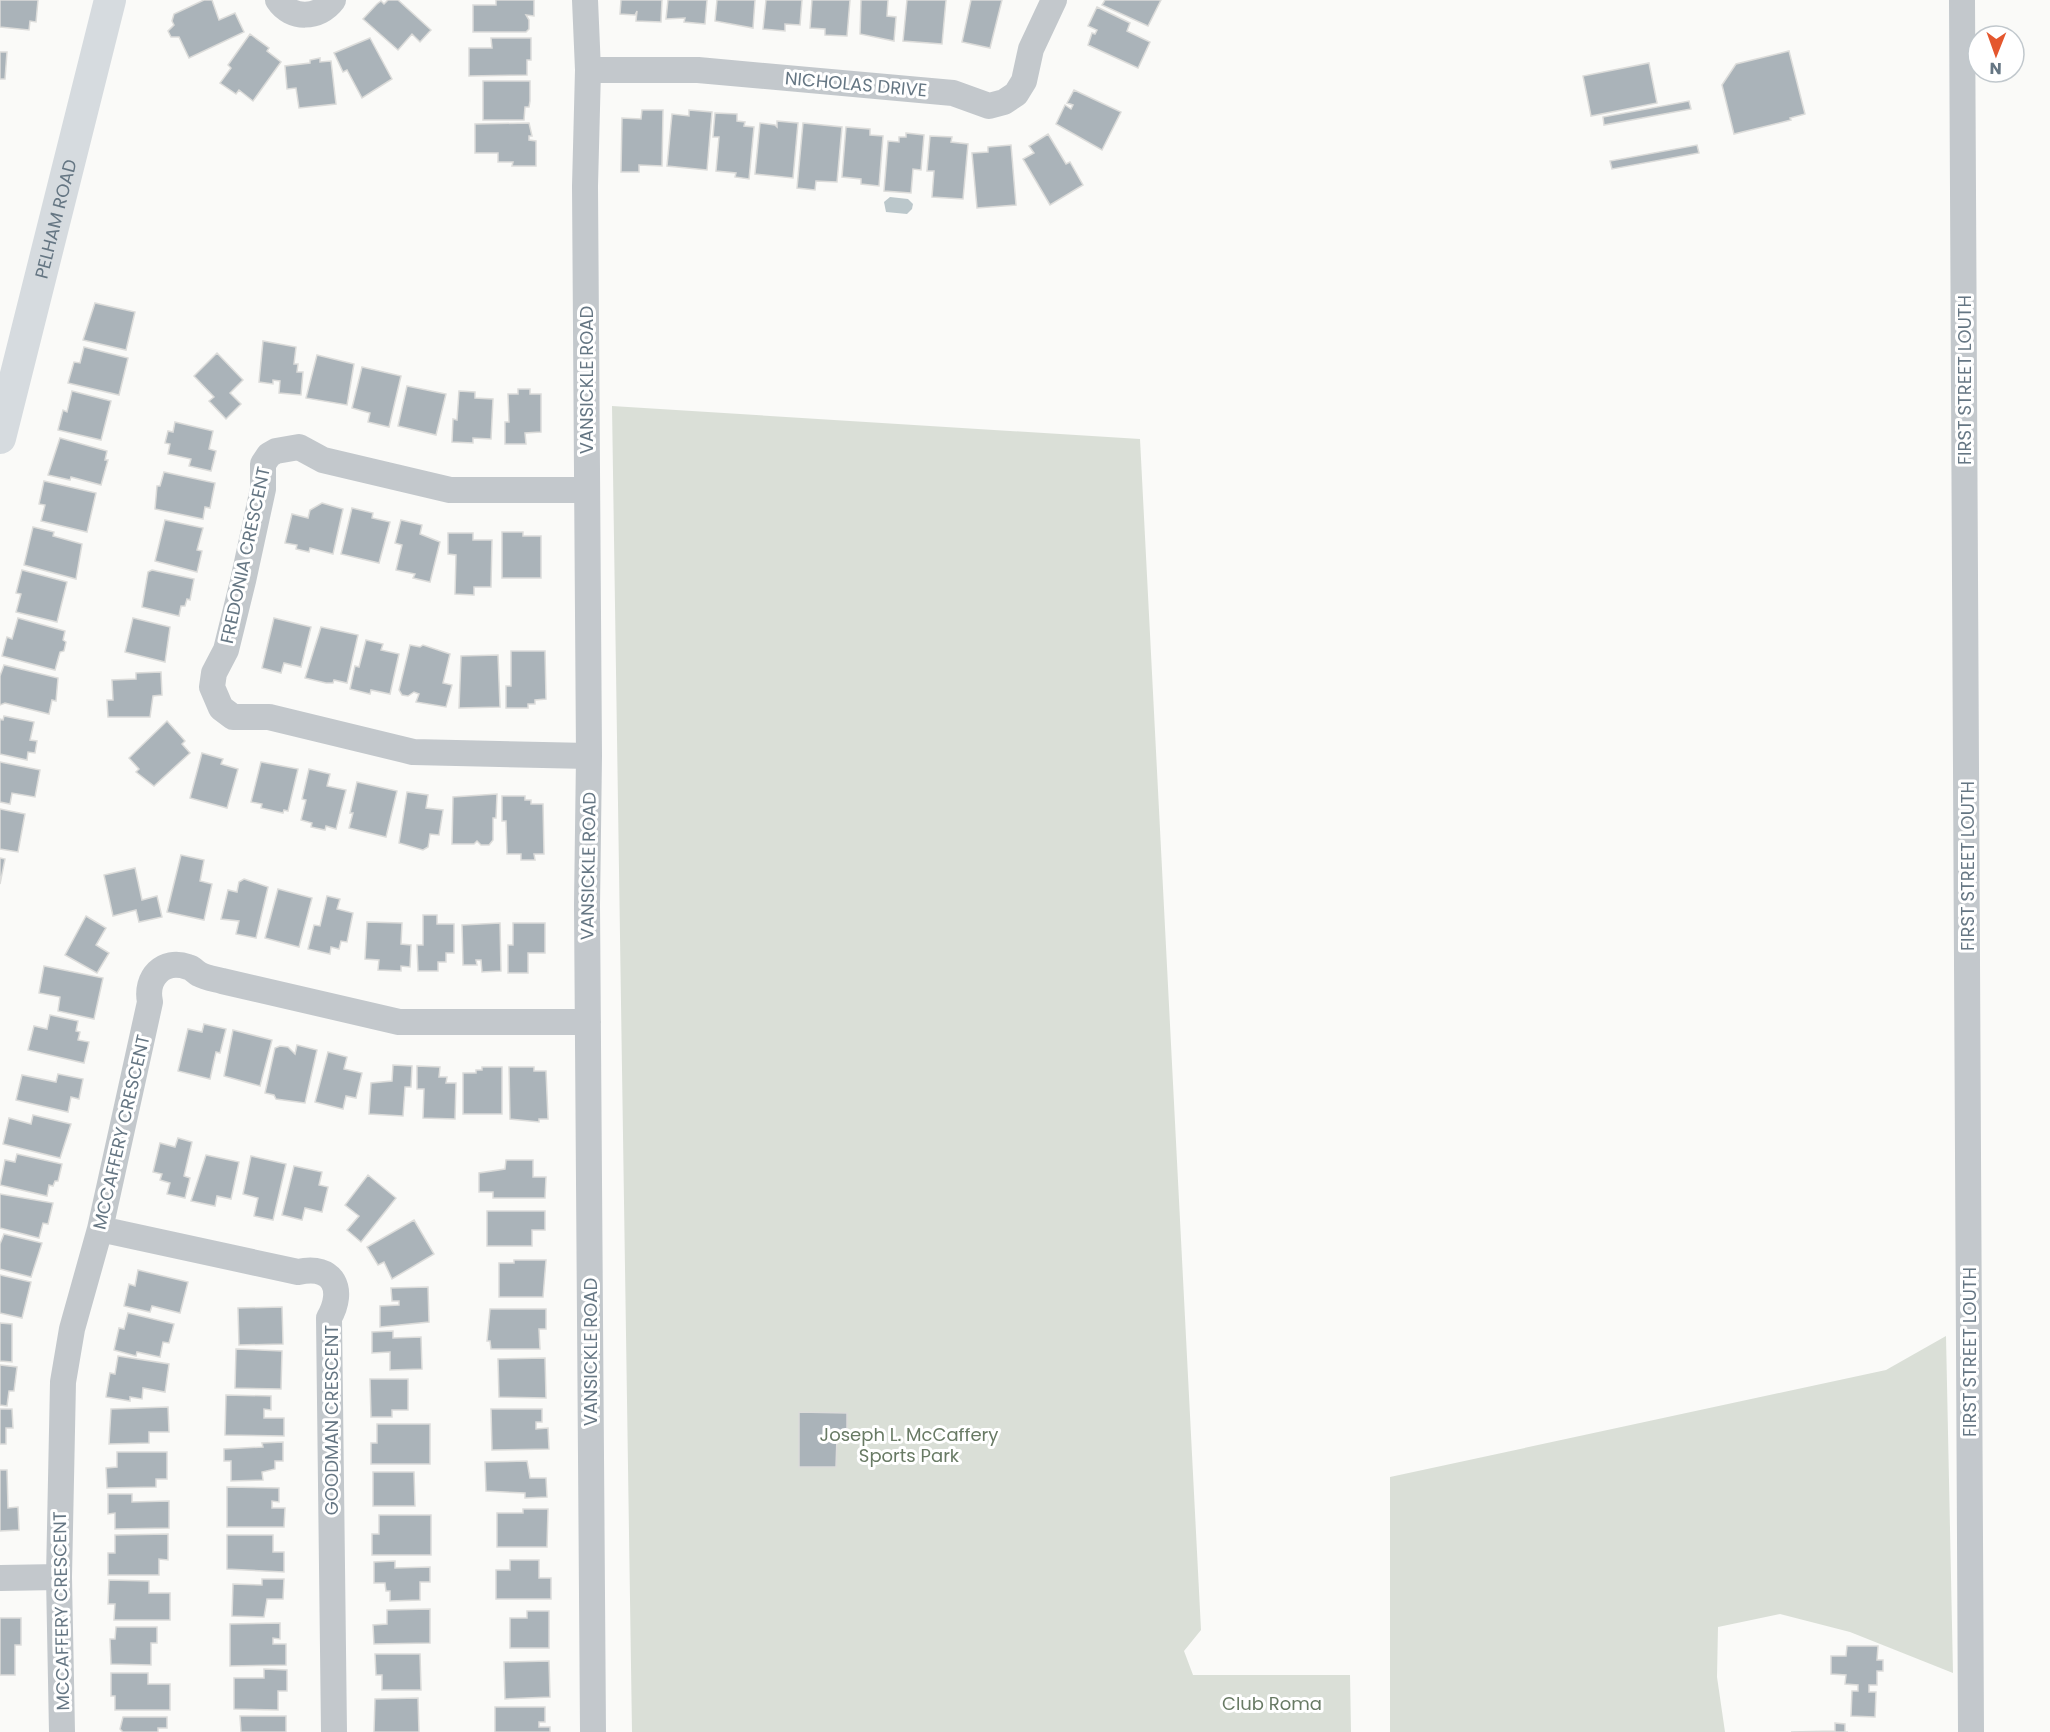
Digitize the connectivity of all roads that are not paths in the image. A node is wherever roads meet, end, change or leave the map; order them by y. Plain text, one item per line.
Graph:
1 (110, 0) edge
2 (278, 0) edge
3 (333, 0) edge
4 (585, 0) edge
5 (1054, 0) edge
6 (1962, 0) edge
7 (588, 70) junction
8 (0, 438) edge
9 (586, 490) junction
10 (589, 756) junction
11 (588, 1022) junction
12 (100, 1229) junction
13 (59, 1577) junction
14 (0, 1578) edge
15 (62, 1732) edge
16 (334, 1732) edge
17 (592, 1732) edge
18 (1971, 1732) edge

1 - 8 main road, PELHAM ROAD
2 - 3 street
4 - 7 street, VANSICKLE ROAD
5 - 7 street, NICHOLAS DRIVE
6 - 18 street, FIRST STREET LOUTH
7 - 9 street, VANSICKLE ROAD
9 - 10 street, VANSICKLE ROAD
9 - 10 street, FREDONIA CRESCENT
10 - 11 street, VANSICKLE ROAD
11 - 12 street, MCCAFFERY CRESCENT
11 - 17 street, VANSICKLE ROAD
12 - 13 street, MCCAFFERY CRESCENT
12 - 16 street, GOODMAN CRESCENT
13 - 14 street
13 - 15 street, MCCAFFERY CRESCENT

